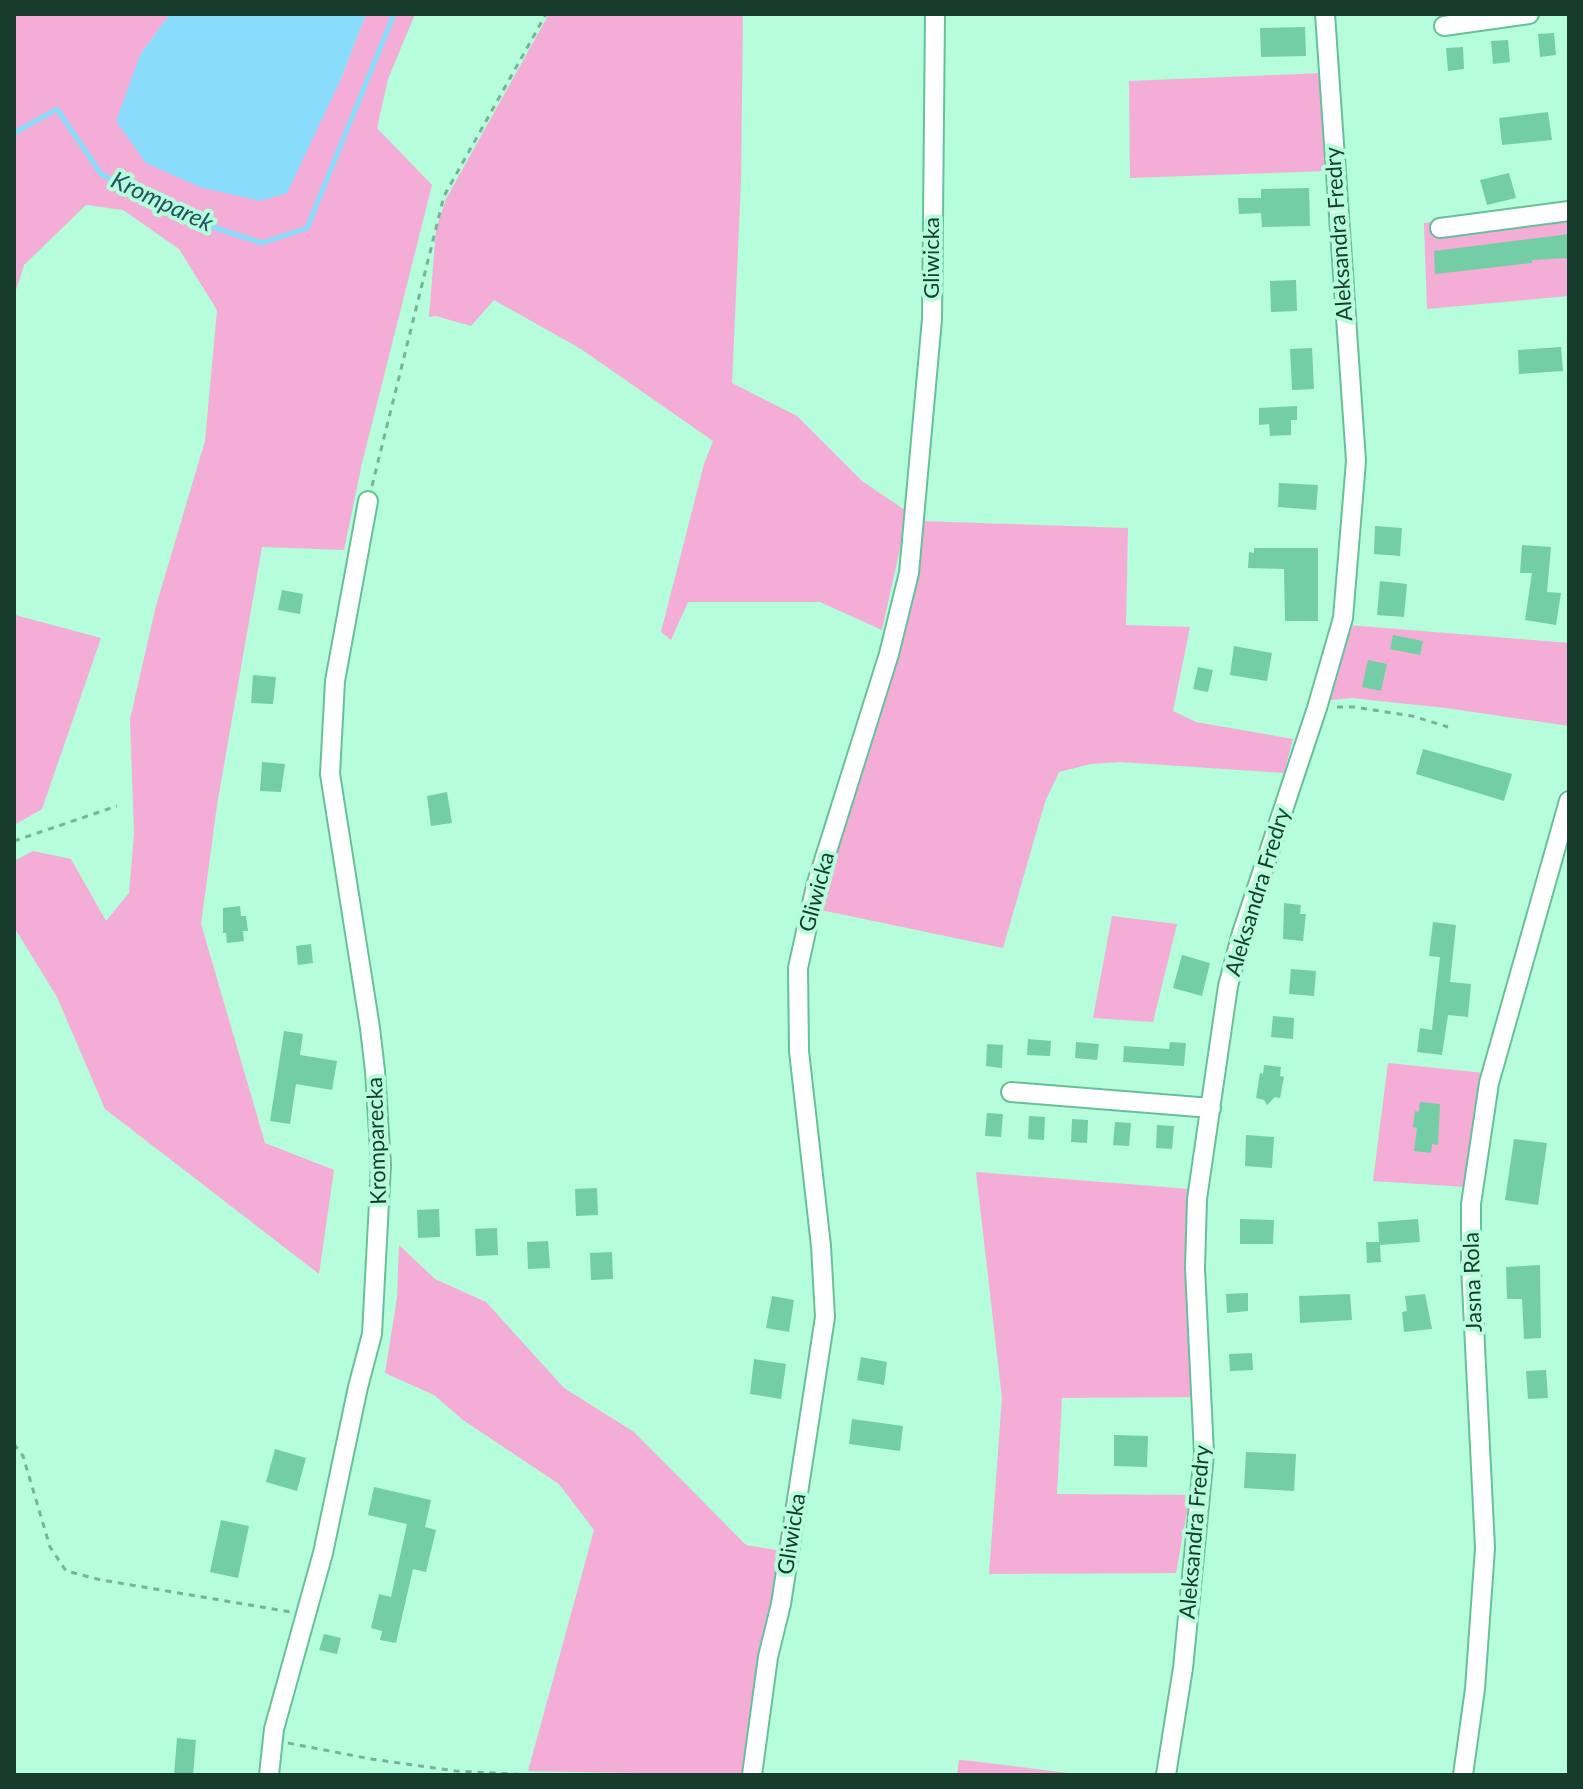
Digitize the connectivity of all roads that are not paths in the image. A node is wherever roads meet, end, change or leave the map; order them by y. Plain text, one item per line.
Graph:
1 (935, 14) edge
2 (1325, 14) edge
3 (1529, 14) edge
4 (1444, 26) dead end
5 (1569, 211) edge
6 (1440, 228) dead end
7 (368, 501) road end
8 (1569, 801) edge
9 (1011, 1092) dead end
10 (1211, 1108) junction
11 (269, 1775) edge
12 (752, 1775) edge
13 (1166, 1775) edge
14 (1463, 1775) edge

1 - 12 street, Gliwicka
2 - 10 street, Aleksandra Fredry
3 - 4 street
5 - 6 street
7 - 11 street, Kromparecka
8 - 14 street, Jasna Rola
9 - 10 street
10 - 13 street, Aleksandra Fredry

